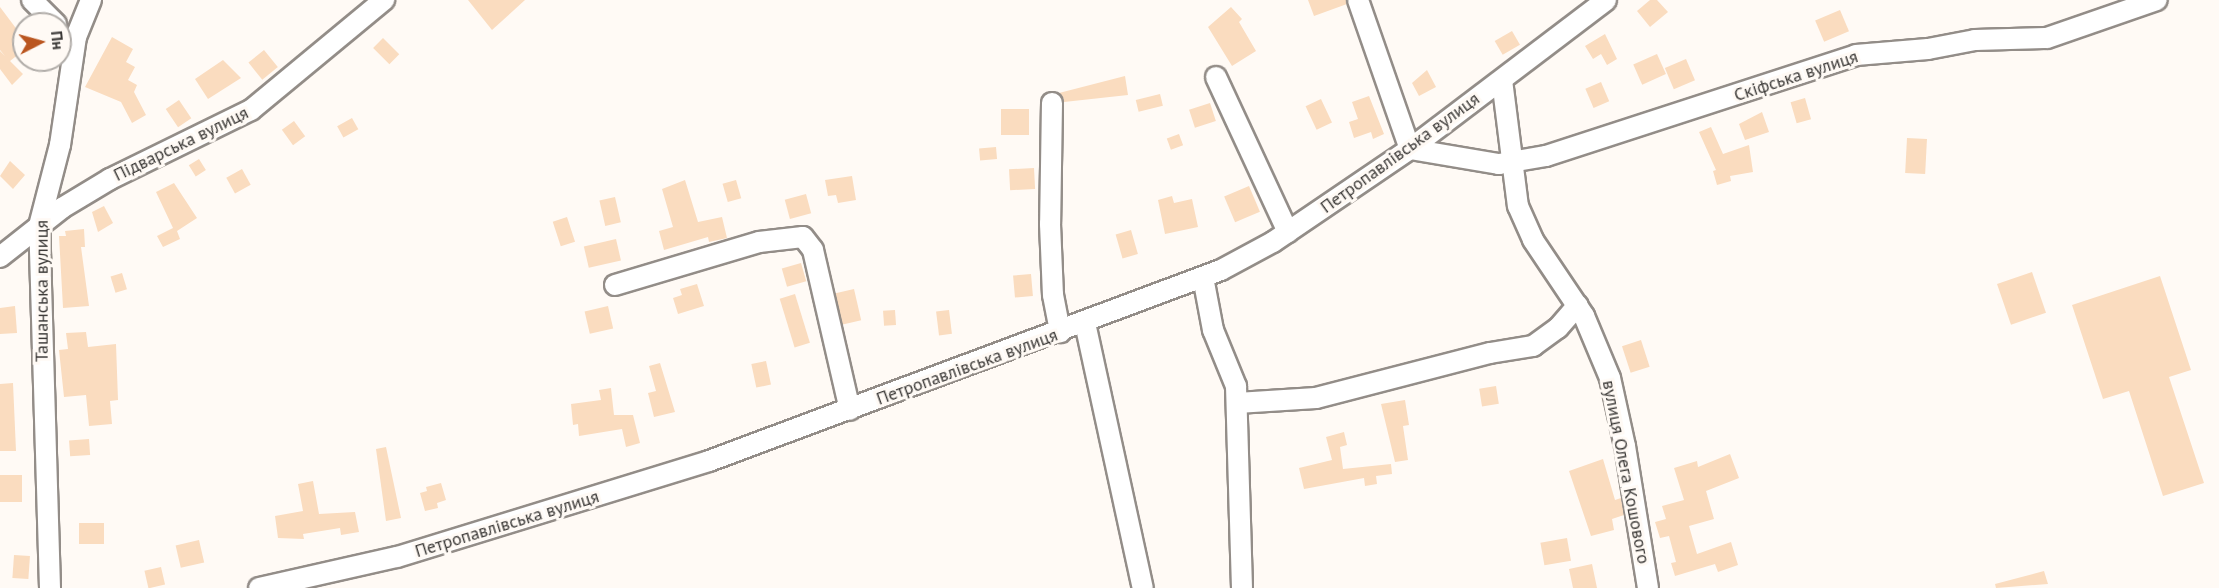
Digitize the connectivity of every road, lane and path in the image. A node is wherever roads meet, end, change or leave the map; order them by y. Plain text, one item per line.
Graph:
1 (32, 0) edge
2 (91, 0) edge
3 (384, 0) edge
4 (1358, 0) edge
5 (1606, 0) edge
6 (2157, 0) edge
7 (44, 12) edge
8 (72, 26) edge
9 (65, 72) edge
10 (1216, 77) dead end
11 (1502, 80) junction
12 (1052, 103) dead end
13 (1410, 149) junction
14 (1511, 164) junction
15 (39, 226) junction
16 (1288, 232) junction
17 (0, 257) edge
18 (1203, 277) junction
19 (615, 285) dead end
20 (1578, 305) junction
21 (1085, 323) junction
22 (1060, 332) junction
23 (1237, 403) junction
24 (850, 410) junction
25 (267, 587) edge
26 (51, 588) edge
27 (1143, 588) edge
28 (1242, 588) edge
29 (1648, 588) edge

1 - 7 street
2 - 8 street, Ташанська вулиця
3 - 15 street, Підварська вулиця
4 - 13 street
5 - 11 street, Петропавлівська вулиця
6 - 14 street, Скіфська вулиця
9 - 15 street, Ташанська вулиця
10 - 16 street
11 - 13 street, Петропавлівська вулиця
11 - 14 street, вулиця Олега Кошового
12 - 22 street
13 - 14 street
13 - 16 street, Петропавлівська вулиця
14 - 20 street, вулиця Олега Кошового
15 - 17 street, Підварська вулиця
15 - 26 street, Ташанська вулиця
16 - 18 street, Петропавлівська вулиця
18 - 21 street, Петропавлівська вулиця
18 - 23 street
19 - 24 street
20 - 23 street
20 - 29 street, вулиця Олега Кошового
21 - 22 street, Петропавлівська вулиця
21 - 27 street
22 - 24 street, Петропавлівська вулиця
23 - 28 street
24 - 25 street, Петропавлівська вулиця

